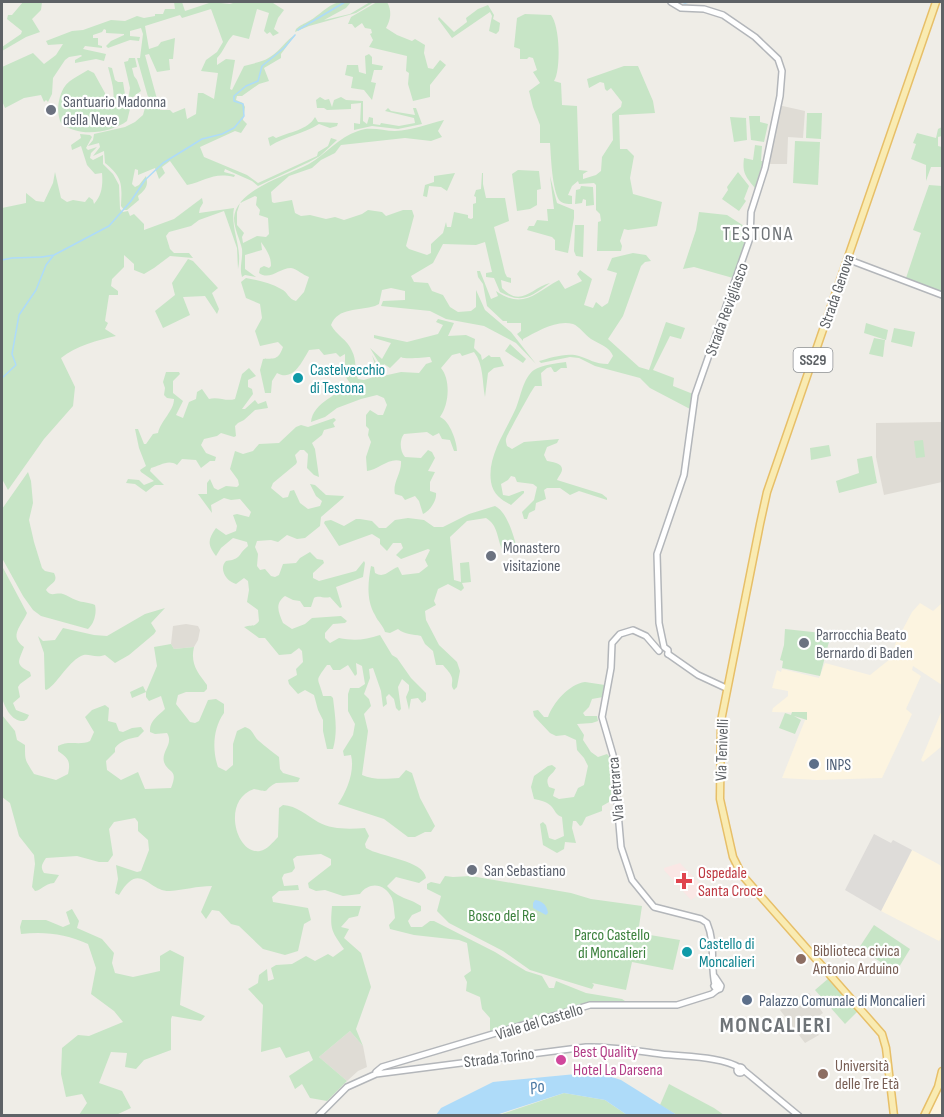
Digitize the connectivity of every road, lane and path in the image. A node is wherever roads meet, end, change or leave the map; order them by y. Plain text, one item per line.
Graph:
1 (671, 2) edge
2 (936, 2) edge
3 (847, 259) junction
4 (942, 295) edge
5 (662, 648) junction
6 (726, 688) junction
7 (716, 987) joint
8 (942, 1071) edge
9 (375, 1074) junction
10 (318, 1116) edge
11 (799, 1116) edge
12 (894, 1116) edge
13 (922, 1116) edge

1 - 5 street, Strada Revigliasco
2 - 3 main road, Strada Genova / SS29
3 - 4 street
3 - 6 main road, Strada Genova / SS29
5 - 6 street, Via Petrarca
5 - 7 street, Via Petrarca
6 - 12 main road, Via Tenivelli
7 - 9 street, Viale del Castello
8 - 13 main road
9 - 10 street, Strada Torino
9 - 11 street, Strada Torino

